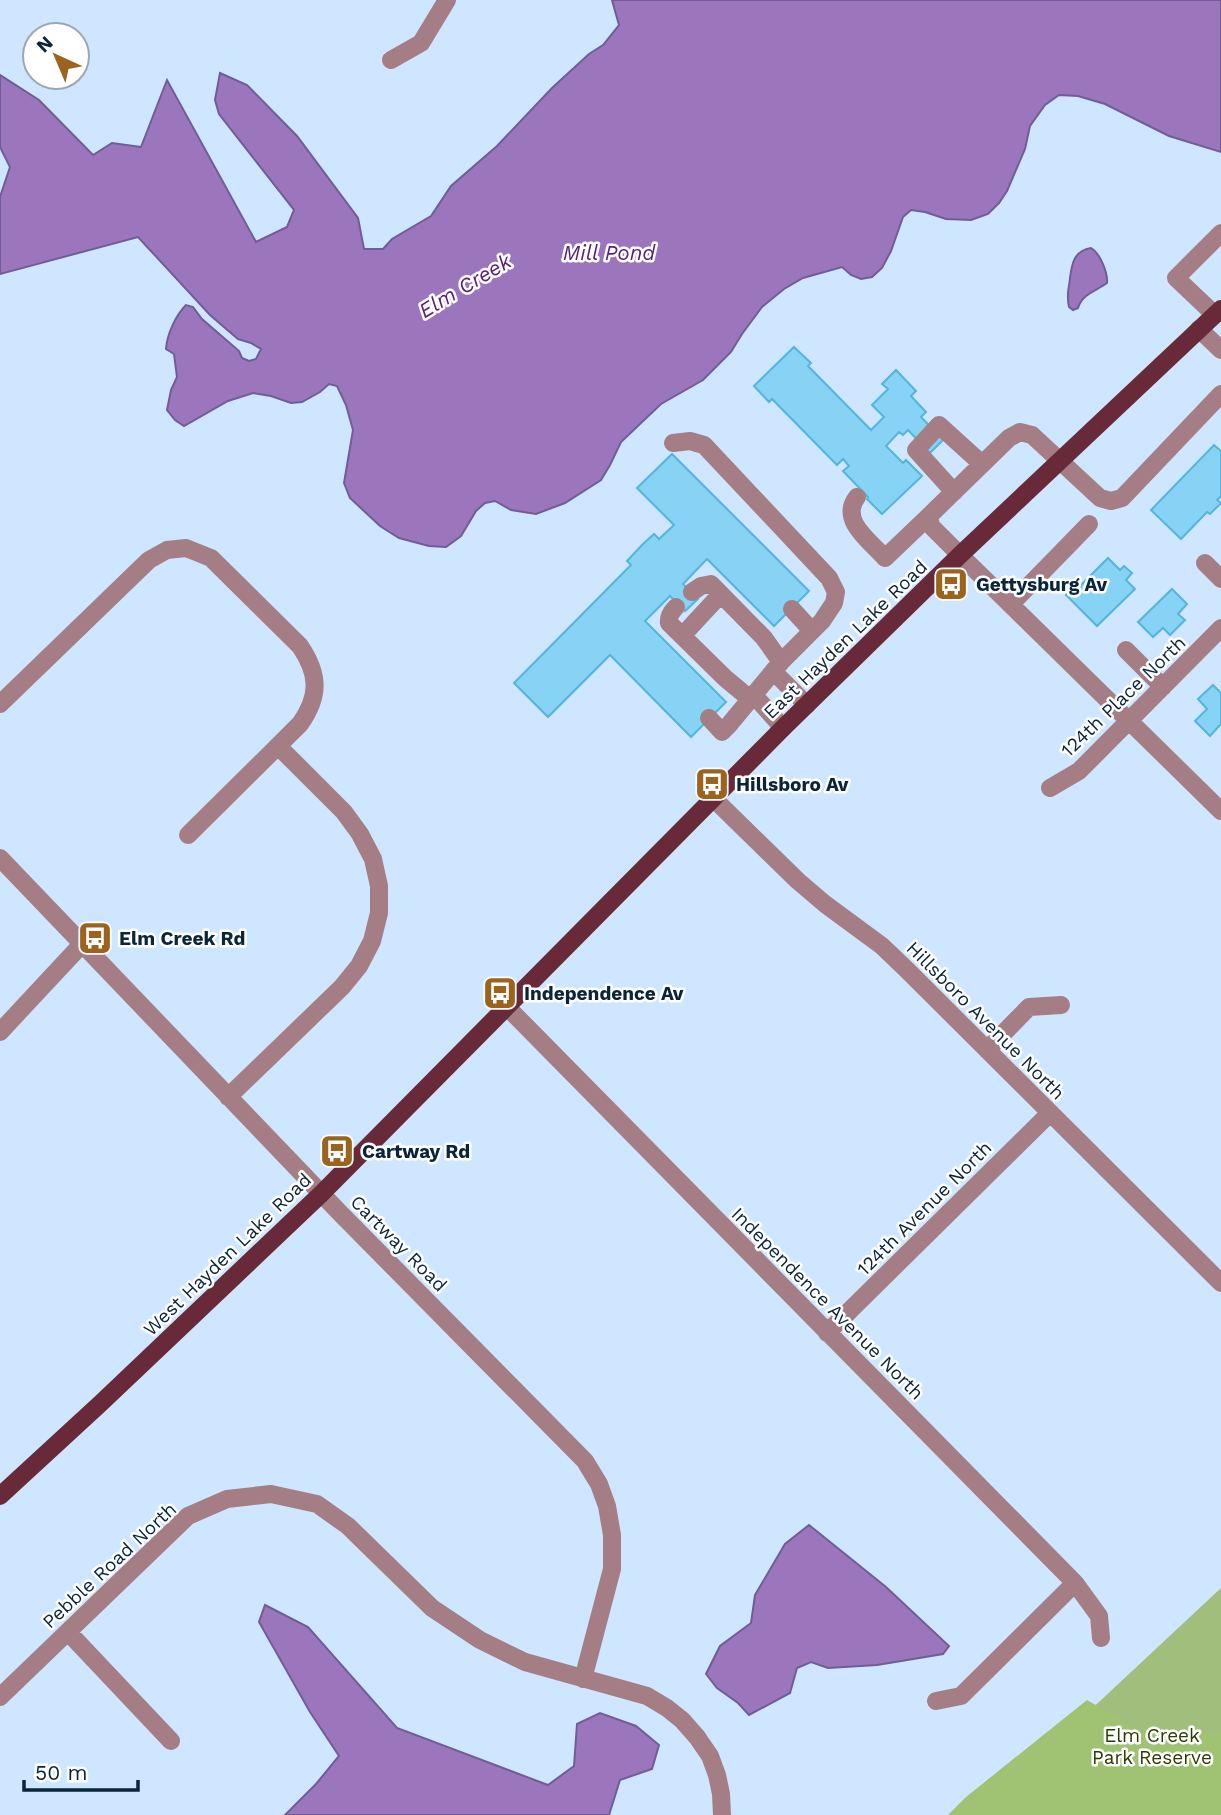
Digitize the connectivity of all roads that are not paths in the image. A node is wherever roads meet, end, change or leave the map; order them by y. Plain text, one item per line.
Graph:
1 (447, 0) edge
2 (391, 60) dead end
3 (1221, 233) edge
4 (1218, 312) edge
5 (1199, 329) junction
6 (1221, 350) edge
7 (1221, 394) edge
8 (673, 443) dead end
9 (1059, 461) junction
10 (982, 464) junction
11 (954, 492) junction
12 (857, 497) dead end
13 (929, 516) junction
14 (1089, 524) dead end
15 (960, 555) junction
16 (1205, 562) dead end
17 (1221, 579) edge
18 (692, 592) dead end
19 (720, 594) junction
20 (1011, 604) junction
21 (677, 607) dead end
22 (792, 609) dead end
23 (1221, 628) edge
24 (812, 631) junction
25 (682, 636) junction
26 (1126, 650) dead end
27 (778, 667) junction
28 (1163, 687) junction
29 (752, 697) junction
30 (0, 704) edge
31 (807, 705) junction
32 (709, 718) dead end
33 (1128, 721) junction
34 (783, 729) junction
35 (278, 746) junction
36 (1050, 788) dead end
37 (713, 798) junction
38 (1221, 811) edge
39 (188, 835) dead end
40 (0, 858) edge
41 (83, 943) junction
42 (1061, 1005) dead end
43 (507, 1007) junction
44 (0, 1032) edge
45 (987, 1050) junction
46 (228, 1097) junction
47 (1050, 1113) junction
48 (321, 1194) junction
49 (1221, 1283) edge
50 (827, 1333) junction
51 (0, 1496) edge
52 (1075, 1583) junction
53 (68, 1632) junction
54 (1101, 1638) dead end
55 (583, 1679) junction
56 (0, 1697) edge
57 (936, 1701) dead end
58 (171, 1741) dead end
59 (722, 1815) edge

1 - 2 street
3 - 4 street
4 - 5 main road, East Hayden Lake Road
5 - 6 street
5 - 9 main road, East Hayden Lake Road
7 - 9 street
8 - 24 street
9 - 10 street
9 - 15 main road, East Hayden Lake Road
10 - 11 street
10 - 11 street
11 - 13 street
12 - 13 street
13 - 15 street
14 - 20 street
15 - 20 street
15 - 31 main road, East Hayden Lake Road
16 - 17 street
18 - 19 street
19 - 25 street
19 - 27 street
20 - 33 street
21 - 25 street
22 - 24 street
23 - 28 street, 124th Place North
24 - 27 street
25 - 29 street
26 - 28 street
27 - 29 street
27 - 31 street
28 - 33 street, 124th Place North
29 - 32 street
29 - 34 street
30 - 35 street
31 - 34 main road, East Hayden Lake Road
33 - 36 street, 124th Place North
33 - 38 street
34 - 37 main road, East Hayden Lake Road
35 - 39 street
35 - 46 street
37 - 43 main road, East Hayden Lake Road
37 - 45 street, Hillsboro Avenue North
40 - 41 street, Cartway Road
41 - 44 street
41 - 46 street, Cartway Road
42 - 45 street
43 - 48 main road, West Hayden Lake Road
43 - 50 street, Independence Avenue North
45 - 47 street, Hillsboro Avenue North
46 - 48 street, Cartway Road
47 - 49 street, Hillsboro Avenue North
47 - 50 street, 124th Avenue North
48 - 51 main road, West Hayden Lake Road
48 - 55 street, Cartway Road
50 - 52 street, Independence Avenue North
52 - 54 street, Independence Avenue North
52 - 57 street
53 - 55 street, Pebble Road North
53 - 56 street, Pebble Road North
53 - 58 street
55 - 59 street, Pebble Road North

